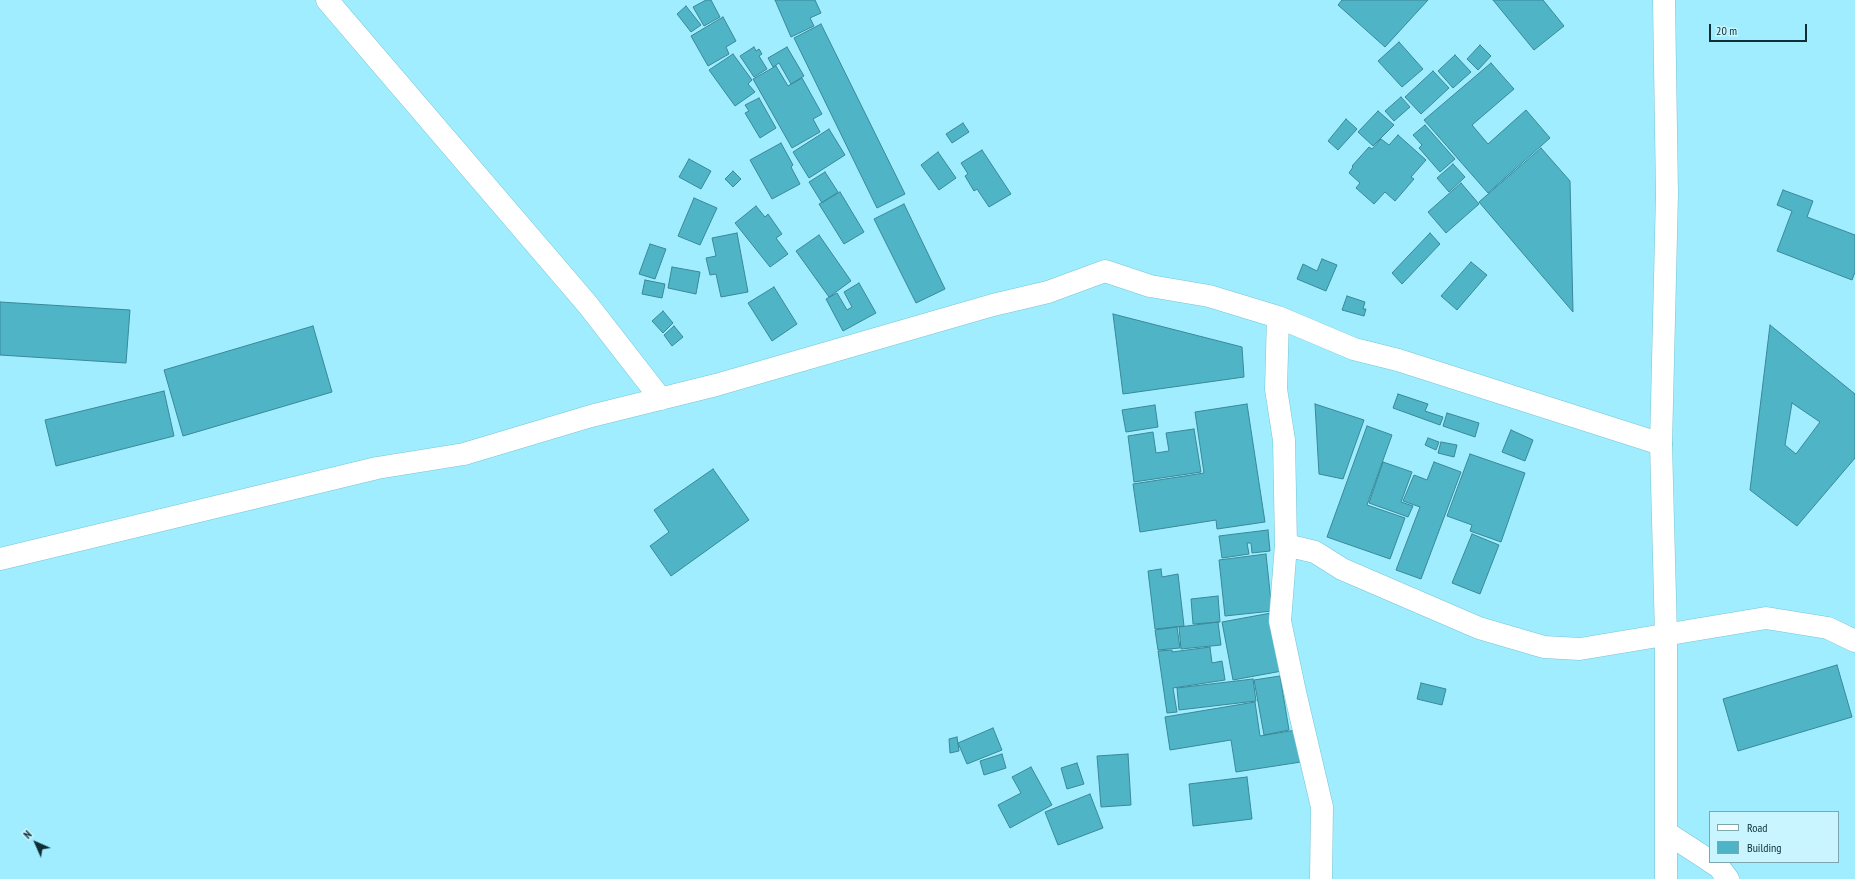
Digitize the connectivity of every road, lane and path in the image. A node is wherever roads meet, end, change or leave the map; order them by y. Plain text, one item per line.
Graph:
1 (327, 0) edge
2 (1664, 0) edge
3 (1278, 318) junction
4 (661, 399) junction
5 (1661, 444) junction
6 (1286, 546) junction
7 (0, 559) edge
8 (1666, 635) junction
9 (1855, 641) edge
10 (1667, 833) junction
11 (1709, 861) edge
12 (1713, 863) edge
13 (1321, 879) edge
14 (1666, 879) edge
15 (1728, 879) edge

1 - 4 street
2 - 5 street
3 - 4 street
3 - 5 street
3 - 6 street
4 - 7 street
5 - 8 street
6 - 8 street
6 - 13 street
8 - 9 street
8 - 10 street
10 - 11 street
10 - 14 street
12 - 15 street

